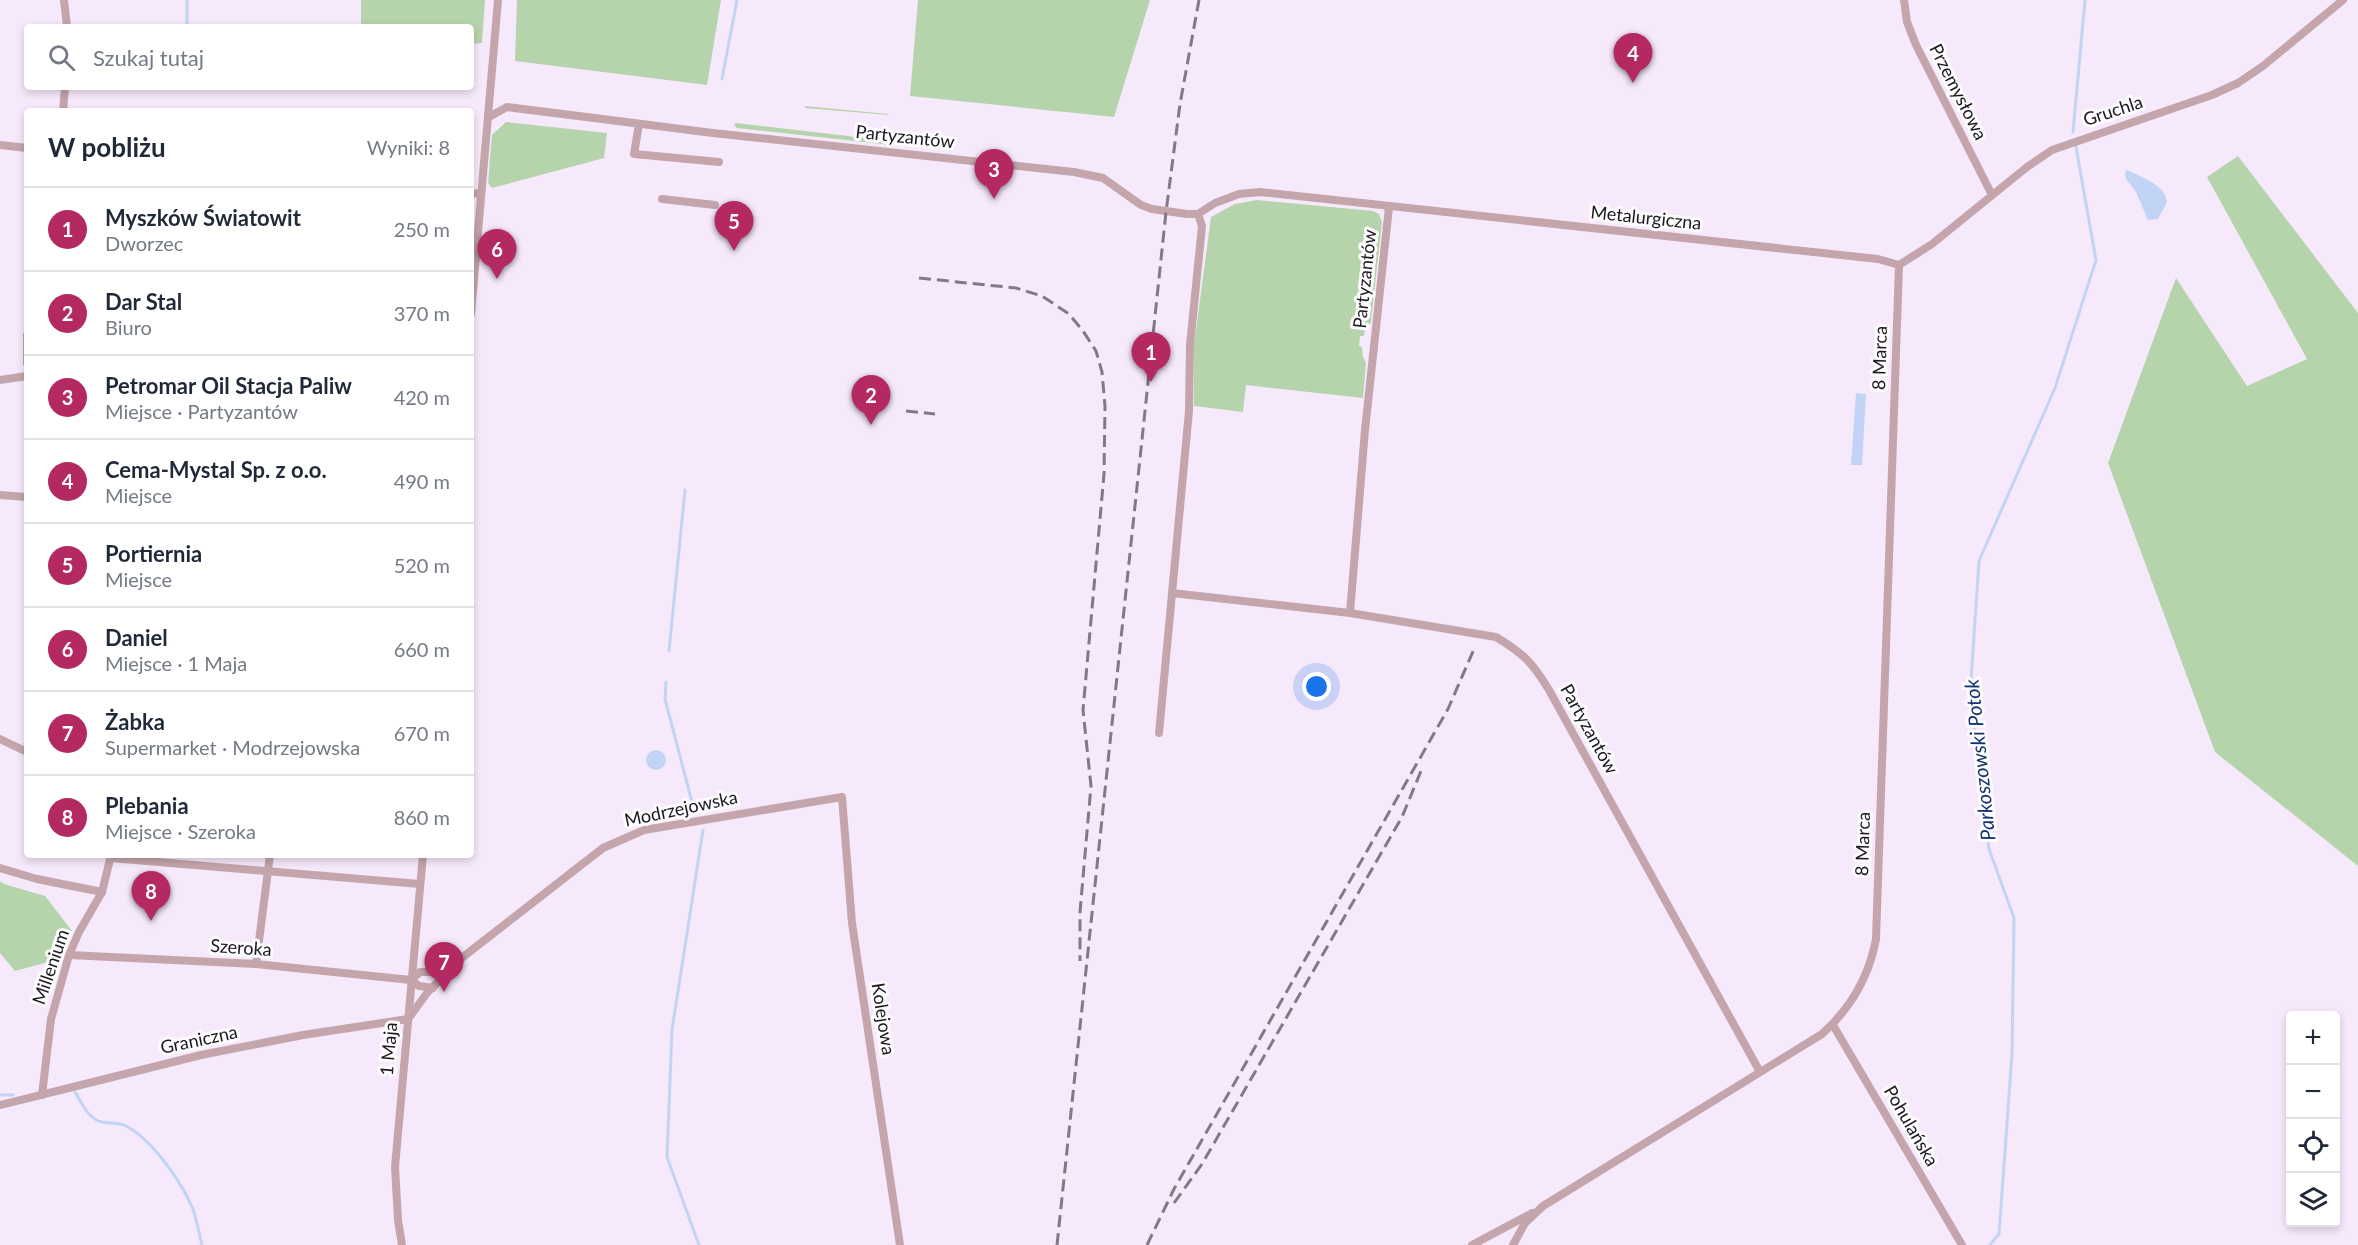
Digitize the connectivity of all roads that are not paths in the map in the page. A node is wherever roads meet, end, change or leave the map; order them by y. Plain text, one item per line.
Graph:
1 (64, 0) edge
2 (498, 0) edge
3 (1905, 0) edge
4 (2343, 0) edge
5 (67, 24) edge
6 (65, 90) edge
7 (63, 108) edge
8 (489, 117) junction
9 (639, 124) junction
10 (0, 145) edge
11 (24, 148) edge
12 (719, 162) dead end
13 (476, 193) edge
14 (1992, 195) junction
15 (662, 199) dead end
16 (715, 205) dead end
17 (1389, 207) junction
18 (1198, 214) junction
19 (474, 247) edge
20 (1899, 266) junction
21 (24, 376) edge
22 (0, 380) edge
23 (0, 495) edge
24 (24, 497) edge
25 (1172, 593) junction
26 (1350, 613) junction
27 (1159, 733) dead end
28 (0, 739) edge
29 (24, 751) edge
30 (842, 797) joint
31 (110, 858) edge
32 (131, 858) edge
33 (270, 858) edge
34 (423, 858) edge
35 (0, 868) edge
36 (268, 872) junction
37 (420, 884) junction
38 (102, 892) junction
39 (69, 955) junction
40 (459, 960) junction
41 (256, 964) junction
42 (411, 980) junction
43 (433, 988) junction
44 (408, 1019) junction
45 (1833, 1025) junction
46 (1761, 1072) junction
47 (42, 1095) junction
48 (0, 1105) edge
49 (1538, 1210) junction
50 (1514, 1243) edge
51 (402, 1245) edge
52 (900, 1245) edge
53 (1472, 1245) edge
54 (1962, 1245) edge

1 - 5 street
2 - 8 street
3 - 14 street, Przemysłowa
4 - 14 street, Gruchla
6 - 7 street
8 - 9 street, Partyzantów
8 - 13 street
9 - 12 street
9 - 18 street, Partyzantów
10 - 11 street
13 - 19 street
14 - 20 street, Gruchla
15 - 16 street
17 - 18 street, Partyzantów
17 - 20 street, Metalurgiczna
17 - 26 street, Partyzantów
18 - 25 street
20 - 45 street, 8 Marca
21 - 22 street
23 - 24 street
25 - 26 street
25 - 27 street
26 - 46 street, Partyzantów
28 - 29 street
30 - 40 street, Modrzejowska
30 - 52 street, Kolejowa
31 - 38 street, Millenium
32 - 36 street
33 - 36 street
34 - 37 street, 1 Maja
35 - 38 street
36 - 37 street
36 - 41 street
37 - 42 street, 1 Maja
38 - 39 street, Millenium
39 - 41 street, Szeroka
39 - 47 street, Millenium
40 - 42 street, Modrzejowska
40 - 43 street, Modrzejowska
41 - 42 street, Szeroka
42 - 43 street
42 - 44 street, 1 Maja
43 - 44 street, Modrzejowska
44 - 47 street, Graniczna
44 - 51 street, 1 Maja
45 - 46 street, 8 Marca
45 - 54 street, Pohulańska
46 - 49 street, 8 Marca
47 - 48 street, Graniczna
49 - 50 street, 8 Marca
49 - 53 street

